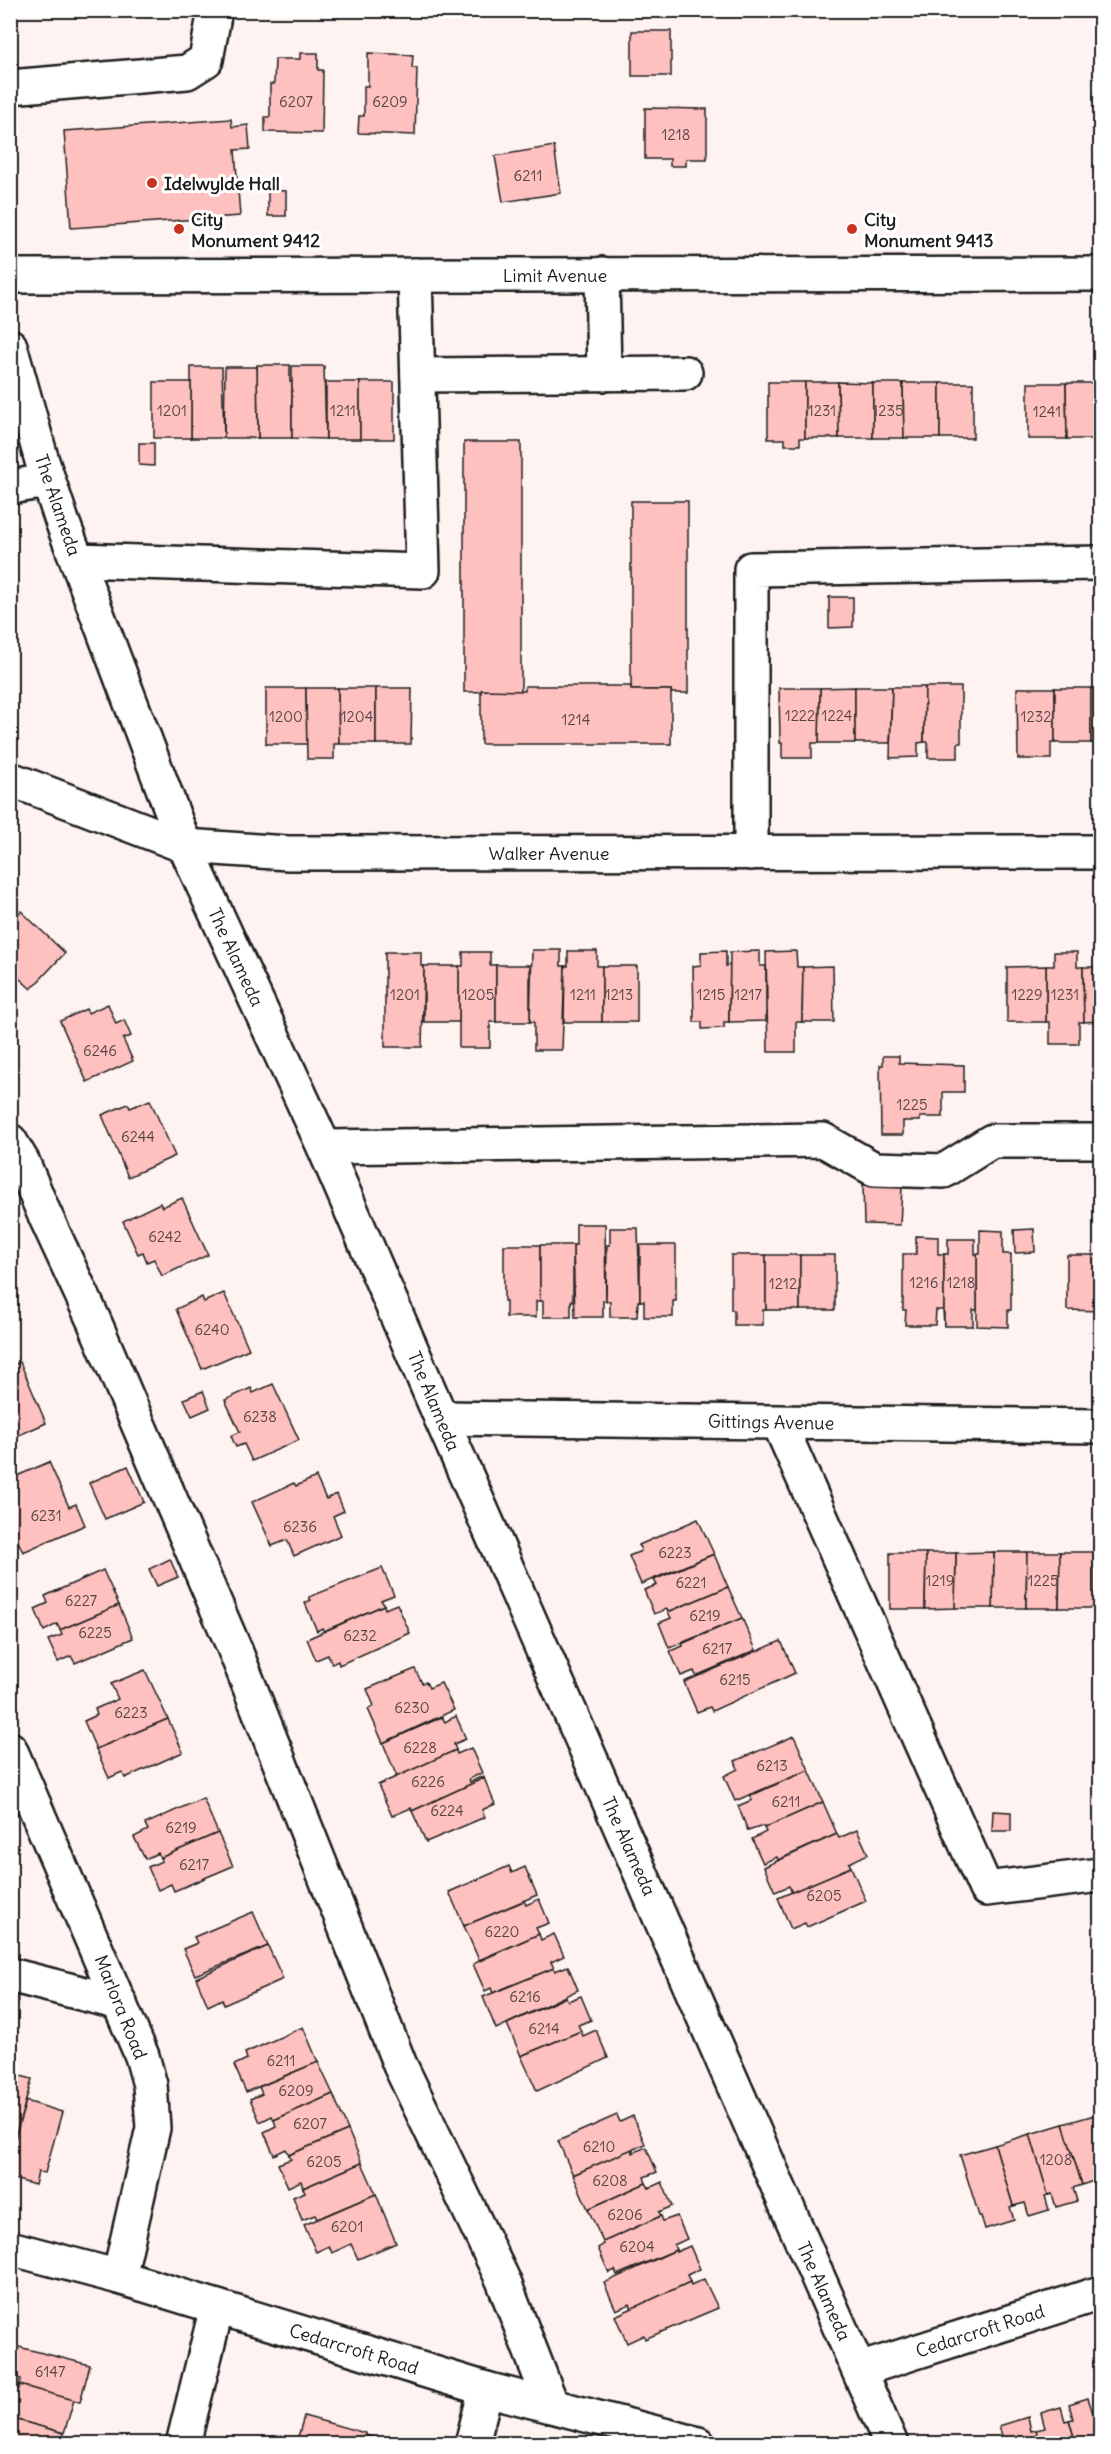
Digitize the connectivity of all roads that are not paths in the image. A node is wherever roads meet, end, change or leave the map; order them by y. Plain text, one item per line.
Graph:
1 (215, 10) edge
2 (10, 87) edge
3 (1101, 273) edge
4 (602, 274) junction
5 (415, 275) junction
6 (10, 276) edge
7 (10, 346) edge
8 (685, 373) dead end
9 (604, 374) junction
10 (418, 375) junction
11 (48, 481) junction
12 (10, 487) edge
13 (77, 560) junction
14 (1101, 563) edge
15 (10, 779) edge
16 (185, 846) junction
17 (1101, 852) edge
18 (751, 853) junction
19 (10, 1141) edge
20 (1101, 1141) edge
21 (324, 1147) junction
22 (441, 1418) junction
23 (779, 1423) junction
24 (1101, 1426) edge
25 (10, 1749) edge
26 (1101, 1875) edge
27 (10, 1975) edge
28 (120, 2004) junction
29 (10, 2248) edge
30 (118, 2277) junction
31 (1101, 2293) edge
32 (217, 2307) junction
33 (859, 2370) junction
34 (486, 2389) junction
35 (552, 2406) junction
36 (183, 2444) edge
37 (472, 2444) edge
38 (698, 2444) edge
39 (891, 2444) edge

1 - 2 street
3 - 4 street, Limit Avenue
4 - 5 street, Limit Avenue
4 - 9 street
5 - 6 street, Limit Avenue
5 - 10 street
7 - 11 street, The Alameda
8 - 9 street
9 - 10 street
10 - 13 street
11 - 12 street
11 - 13 street, The Alameda
13 - 16 street, The Alameda
14 - 18 street
15 - 16 street, Walker Avenue
16 - 18 street, Walker Avenue
16 - 21 street, The Alameda
17 - 18 street, Walker Avenue
19 - 35 street
20 - 21 street
21 - 22 street, The Alameda
22 - 23 street, Gittings Avenue
22 - 33 street, The Alameda
23 - 24 street, Gittings Avenue
23 - 26 street
25 - 28 street, Marlora Road
27 - 28 street
28 - 30 street, Marlora Road
29 - 30 street, Cedarcroft Road
30 - 32 street, Cedarcroft Road
31 - 33 street, Cedarcroft Road
32 - 34 street, Cedarcroft Road
32 - 36 street
33 - 39 street, The Alameda
34 - 35 street, Cedarcroft Road
34 - 37 street
35 - 38 street, Cedarcroft Road

